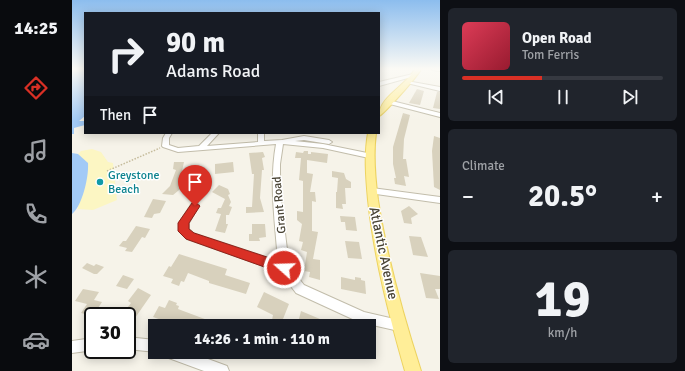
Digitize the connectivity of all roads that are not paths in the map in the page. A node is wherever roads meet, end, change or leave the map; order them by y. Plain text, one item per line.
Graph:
1 (404, 86) edge
2 (428, 86) edge
3 (440, 89) edge
4 (388, 102) junction
5 (380, 111) edge
6 (440, 115) edge
7 (169, 134) edge
8 (215, 134) edge
9 (261, 134) edge
10 (372, 134) edge
11 (315, 136) edge
12 (280, 142) junction
13 (261, 144) junction
14 (200, 149) junction
15 (369, 154) junction
16 (372, 191) junction
17 (440, 200) edge
18 (195, 206) dead end
19 (284, 268) junction
20 (399, 325) junction
21 (136, 344) edge
22 (84, 345) edge
23 (148, 345) edge
24 (72, 347) edge
25 (190, 359) edge
26 (222, 371) edge
27 (413, 371) edge

1 - 4 main road
2 - 3 street
4 - 5 main road
4 - 6 street
7 - 14 street
8 - 14 street
9 - 13 street
10 - 15 main road, Atlantic Avenue
11 - 12 street
11 - 15 street
12 - 13 street
12 - 15 street
12 - 19 street, Grant Road
13 - 14 street
15 - 16 main road, Atlantic Avenue
16 - 17 street
16 - 20 main road, Atlantic Avenue
18 - 19 street
19 - 20 street
20 - 27 main road, Atlantic Avenue
21 - 23 street
22 - 24 street
25 - 26 street

